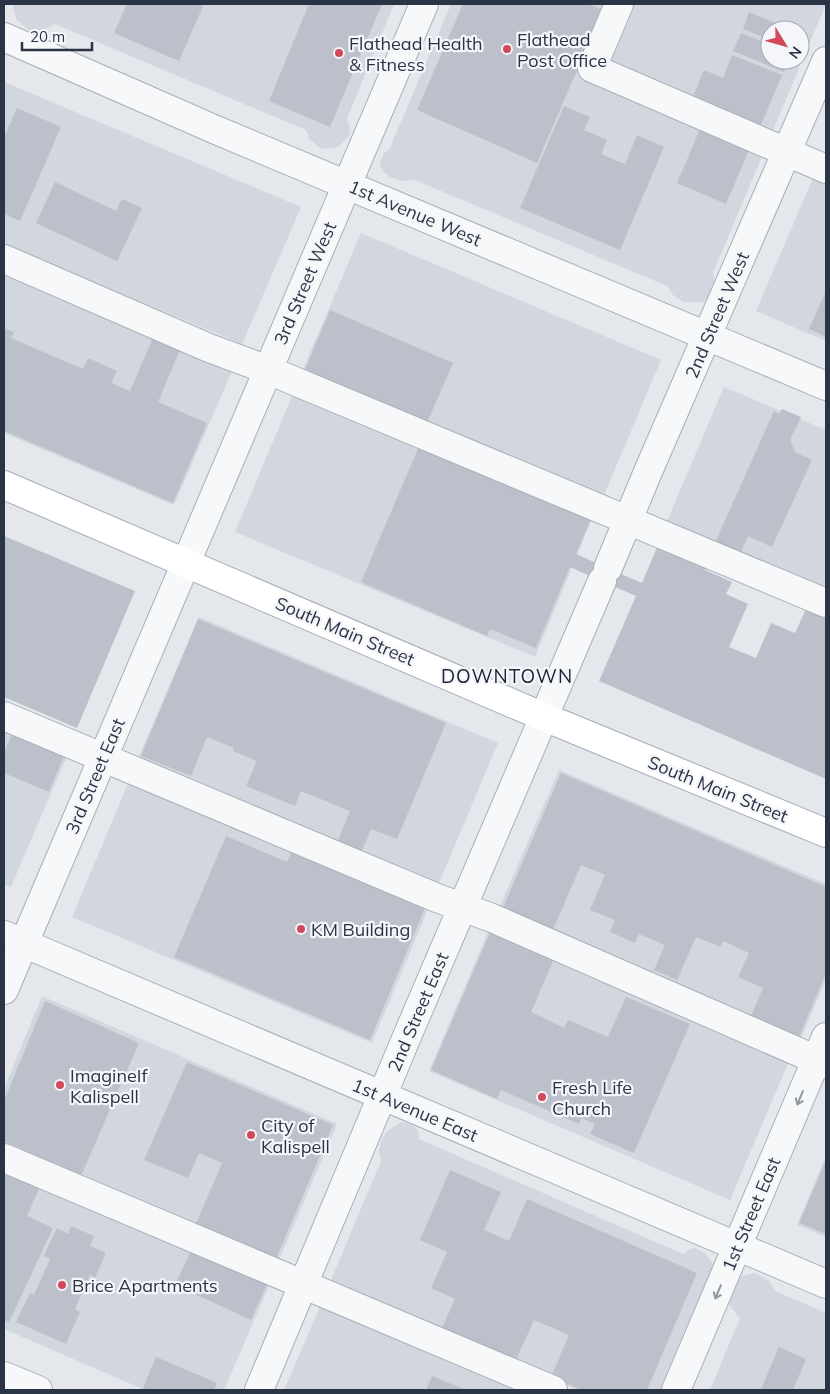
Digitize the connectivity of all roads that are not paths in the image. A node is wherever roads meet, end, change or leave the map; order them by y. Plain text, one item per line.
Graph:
1 (424, 4) edge
2 (618, 4) edge
3 (4, 38) edge
4 (826, 61) edge
5 (786, 152) junction
6 (826, 169) edge
7 (347, 185) junction
8 (5, 260) edge
9 (708, 336) junction
10 (268, 370) junction
11 (826, 386) edge
12 (4, 485) edge
13 (628, 520) junction
14 (186, 563) junction
15 (826, 603) edge
16 (4, 716) edge
17 (544, 717) junction
18 (103, 758) junction
19 (826, 833) edge
20 (463, 908) junction
21 (14, 940) edge
22 (4, 990) edge
23 (823, 1054) edge
24 (382, 1096) junction
25 (4, 1158) edge
26 (737, 1247) junction
27 (826, 1284) edge
28 (303, 1285) junction
29 (4, 1376) edge
30 (38, 1390) edge
31 (259, 1390) edge
32 (553, 1390) edge
33 (676, 1390) edge

1 - 7 street, 3rd Street West
2 - 5 street
3 - 7 street, 1st Avenue West
4 - 5 street, 2nd Street West
5 - 6 street
5 - 9 street, 2nd Street West
7 - 9 street, 1st Avenue West
7 - 10 street, 3rd Street West
8 - 10 street
9 - 11 street, 1st Avenue West
9 - 13 street, 2nd Street West
10 - 13 street
10 - 14 street, 3rd Street West
12 - 14 main road, South Main Street
13 - 15 street
13 - 17 street, 2nd Street West
14 - 17 main road, South Main Street
14 - 18 street, 3rd Street East
16 - 18 street
17 - 19 main road, South Main Street
17 - 20 street, 2nd Street East
18 - 20 street
18 - 21 street, 3rd Street East
20 - 23 street
20 - 24 street, 2nd Street East
21 - 22 street, 3rd Street East
21 - 24 street, 1st Avenue East
23 -> 26 street, 1st Street East
24 - 26 street, 1st Avenue East
24 - 28 street, 2nd Street East
25 - 28 street
26 - 27 street, 1st Avenue East
26 -> 33 street, 1st Street East
28 - 31 street, 2nd Street East
28 - 32 street
29 - 30 street

